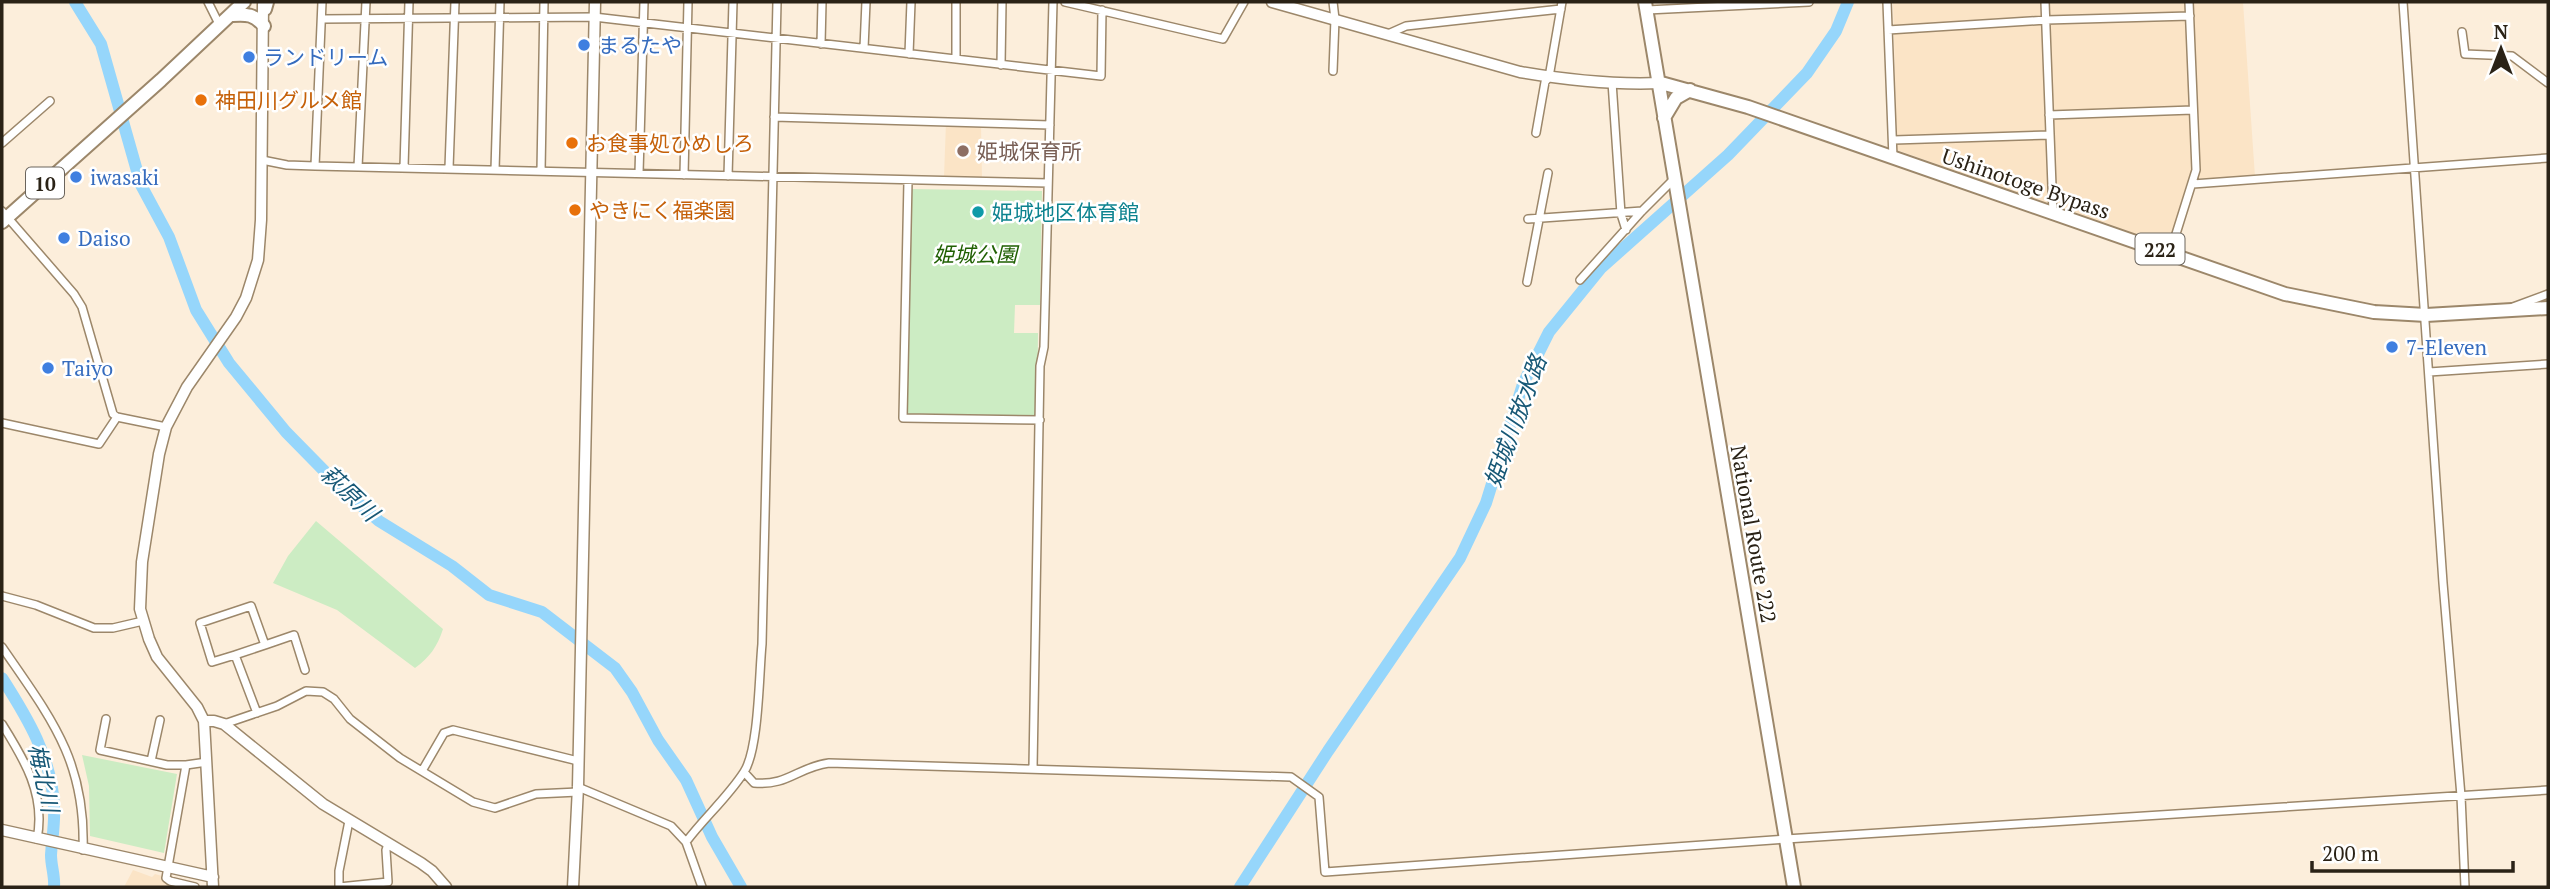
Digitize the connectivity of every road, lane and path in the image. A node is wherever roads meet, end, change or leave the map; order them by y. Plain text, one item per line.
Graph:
1 (208, 2) edge
2 (244, 2) edge
3 (322, 2) edge
4 (366, 2) edge
5 (410, 2) edge
6 (455, 2) edge
7 (500, 2) edge
8 (544, 2) edge
9 (595, 2) edge
10 (644, 2) edge
11 (688, 2) edge
12 (733, 2) edge
13 (777, 2) edge
14 (822, 2) edge
15 (866, 2) edge
16 (911, 2) edge
17 (956, 2) edge
18 (1002, 2) edge
19 (1053, 2) edge
20 (1065, 2) edge
21 (1244, 2) edge
22 (1272, 2) edge
23 (1333, 2) edge
24 (1809, 2) edge
25 (1888, 2) edge
26 (2045, 2) edge
27 (2189, 2) edge
28 (2403, 2) edge
29 (265, 4) edge
30 (1561, 5) edge
31 (1646, 6) edge
32 (1102, 10) junction
33 (232, 15) junction
34 (2190, 16) junction
35 (594, 17) junction
36 (409, 18) junction
37 (455, 18) junction
38 (500, 18) junction
39 (544, 18) junction
40 (322, 19) junction
41 (366, 19) junction
42 (1335, 19) junction
43 (2046, 20) junction
44 (643, 23) junction
45 (220, 26) junction
46 (264, 26) junction
47 (688, 28) junction
48 (1888, 30) junction
49 (2462, 32) dead end
50 (732, 34) junction
51 (1388, 34) junction
52 (776, 40) junction
53 (821, 44) junction
54 (864, 48) junction
55 (909, 54) junction
56 (956, 59) junction
57 (1000, 65) junction
58 (1051, 71) junction
59 (1334, 71) dead end
60 (1549, 77) junction
61 (1612, 82) junction
62 (1661, 83) junction
63 (2548, 83) edge
64 (1690, 90) junction
65 (50, 101) dead end
66 (2193, 110) junction
67 (2049, 115) junction
68 (774, 117) junction
69 (1664, 118) junction
70 (1050, 125) junction
71 (1536, 133) dead end
72 (2050, 135) junction
73 (1894, 140) junction
74 (2, 143) edge
75 (2548, 158) edge
76 (1892, 159) junction
77 (262, 160) junction
78 (315, 166) junction
79 (358, 167) junction
80 (404, 167) junction
81 (449, 168) junction
82 (2414, 168) junction
83 (495, 170) junction
84 (541, 171) junction
85 (591, 173) junction
86 (639, 173) junction
87 (1548, 173) dead end
88 (684, 174) junction
89 (728, 176) junction
90 (772, 177) junction
91 (908, 181) junction
92 (1048, 183) junction
93 (1676, 183) junction
94 (2193, 184) junction
95 (1642, 211) junction
96 (2053, 213) junction
97 (1621, 214) junction
98 (4, 217) edge
99 (1540, 218) junction
100 (1528, 219) dead end
101 (1626, 230) junction
102 (2170, 253) junction
103 (1580, 280) dead end
104 (1527, 282) dead end
105 (2548, 294) edge
106 (2548, 308) edge
107 (2496, 312) junction
108 (2426, 316) junction
109 (2548, 364) edge
110 (2429, 372) junction
111 (117, 418) junction
112 (1040, 420) junction
113 (2, 423) edge
114 (166, 428) junction
115 (2, 596) edge
116 (142, 621) junction
117 (265, 645) junction
118 (2, 648) edge
119 (235, 655) junction
120 (305, 670) dead end
121 (257, 713) junction
122 (106, 719) dead end
123 (160, 720) dead end
124 (204, 721) junction
125 (2, 724) edge
126 (224, 724) junction
127 (151, 761) junction
128 (578, 761) junction
129 (207, 762) junction
130 (186, 765) junction
131 (1033, 768) junction
132 (422, 771) junction
133 (743, 773) junction
134 (578, 789) junction
135 (2548, 790) edge
136 (2461, 796) junction
137 (349, 821) junction
138 (2, 830) edge
139 (38, 839) junction
140 (688, 839) junction
141 (1786, 839) junction
142 (388, 844) junction
143 (83, 850) junction
144 (169, 868) junction
145 (213, 882) edge
146 (195, 887) edge
147 (339, 887) edge
148 (446, 887) edge
149 (573, 887) edge
150 (702, 887) edge
151 (1794, 887) edge
152 (2465, 887) edge

1 - 45 street
2 - 33 highway, 10
3 - 40 street
4 - 41 street
5 - 36 street
6 - 37 street
7 - 38 street
8 - 39 street
9 - 35 street
10 - 44 street
11 - 47 street
12 - 50 street
13 - 52 street
14 - 53 street
15 - 54 street
16 - 55 street
17 - 56 street
18 - 57 street
19 - 58 street
20 - 32 street
21 - 32 street
22 - 42 street
23 - 42 street
24 - 31 street
25 - 48 street
26 - 43 street
27 - 34 street
28 - 82 street
29 - 46 street
30 - 51 street
30 - 60 street
31 - 62 highway, National Route 222
32 - 58 street
33 - 45 highway, 10
33 - 46 highway
34 - 43 street
34 - 66 street
35 - 39 street
35 - 44 street
35 - 85 street
36 - 37 street
36 - 41 street
36 - 80 street
37 - 38 street
37 - 81 street
38 - 39 street
38 - 83 street
39 - 84 street
40 - 41 street
40 - 78 street
41 - 79 street
42 - 51 street
42 - 59 street
43 - 48 street
43 - 67 street
44 - 47 street
44 - 86 street
45 - 98 highway, 10
46 - 77 street
47 - 50 street
47 - 88 street
48 - 73 street
49 - 63 street
50 - 52 street
50 - 89 street
51 - 60 street
52 - 53 street
52 - 68 street
53 - 54 street
54 - 55 street
55 - 56 street
56 - 57 street
57 - 58 street
58 - 70 street
60 - 61 street
60 - 71 street
61 - 62 street
61 - 97 street
62 - 64 highway, Ushinotoge Bypass / 222
62 - 69 highway, National Route 222
64 - 69 highway
64 - 76 highway, Ushinotoge Bypass / 222
65 - 74 street
66 - 67 street
66 - 94 street
67 - 72 street
68 - 70 street
68 - 90 street
69 - 93 highway, National Route 222
70 - 92 street
72 - 73 street
72 - 96 street
73 - 76 street
75 - 82 street
76 - 96 highway, Ushinotoge Bypass / 222
77 - 78 street
77 - 114 street
78 - 79 street
79 - 80 street
80 - 81 street
81 - 83 street
82 - 94 street
82 - 108 street
83 - 84 street
84 - 85 street
85 - 86 street
85 - 128 street
86 - 88 street
87 - 99 street
88 - 89 street
89 - 90 street
90 - 91 street
90 - 133 street
91 - 92 street
91 - 112 street
92 - 112 street
93 - 95 street
93 - 141 highway, National Route 222
94 - 102 street
95 - 97 street
95 - 101 street
96 - 102 highway, Ushinotoge Bypass / 222
97 - 99 street
97 - 101 street
98 - 111 street
99 - 100 street
99 - 104 street
101 - 103 street
102 - 108 highway, Ushinotoge Bypass / 222
105 - 107 street
106 - 107 highway, Ushinotoge Bypass / 222
107 - 108 highway, Ushinotoge Bypass / 222
108 - 110 street
109 - 110 street
110 - 136 street
111 - 113 street
111 - 114 street
112 - 131 street
114 - 116 street
115 - 116 street
116 - 124 street
117 - 119 street
117 - 119 street
117 - 120 street
118 - 143 street
119 - 121 street
121 - 126 street
121 - 132 street
122 - 127 street
123 - 127 street
124 - 126 street
124 - 129 street
125 - 139 street
126 - 137 street
127 - 130 street
128 - 132 street
128 - 134 street
129 - 130 street
129 - 145 street
130 - 144 street
131 - 133 street
131 - 141 street
132 - 134 street
133 - 140 street
134 - 140 street
134 - 149 street
135 - 136 street
136 - 141 street
136 - 152 street
137 - 142 street
137 - 147 street
138 - 139 street
139 - 143 street
140 - 150 street
141 - 151 highway, National Route 222
142 - 147 street
142 - 148 street
143 - 144 street
144 - 145 street
144 - 146 street

